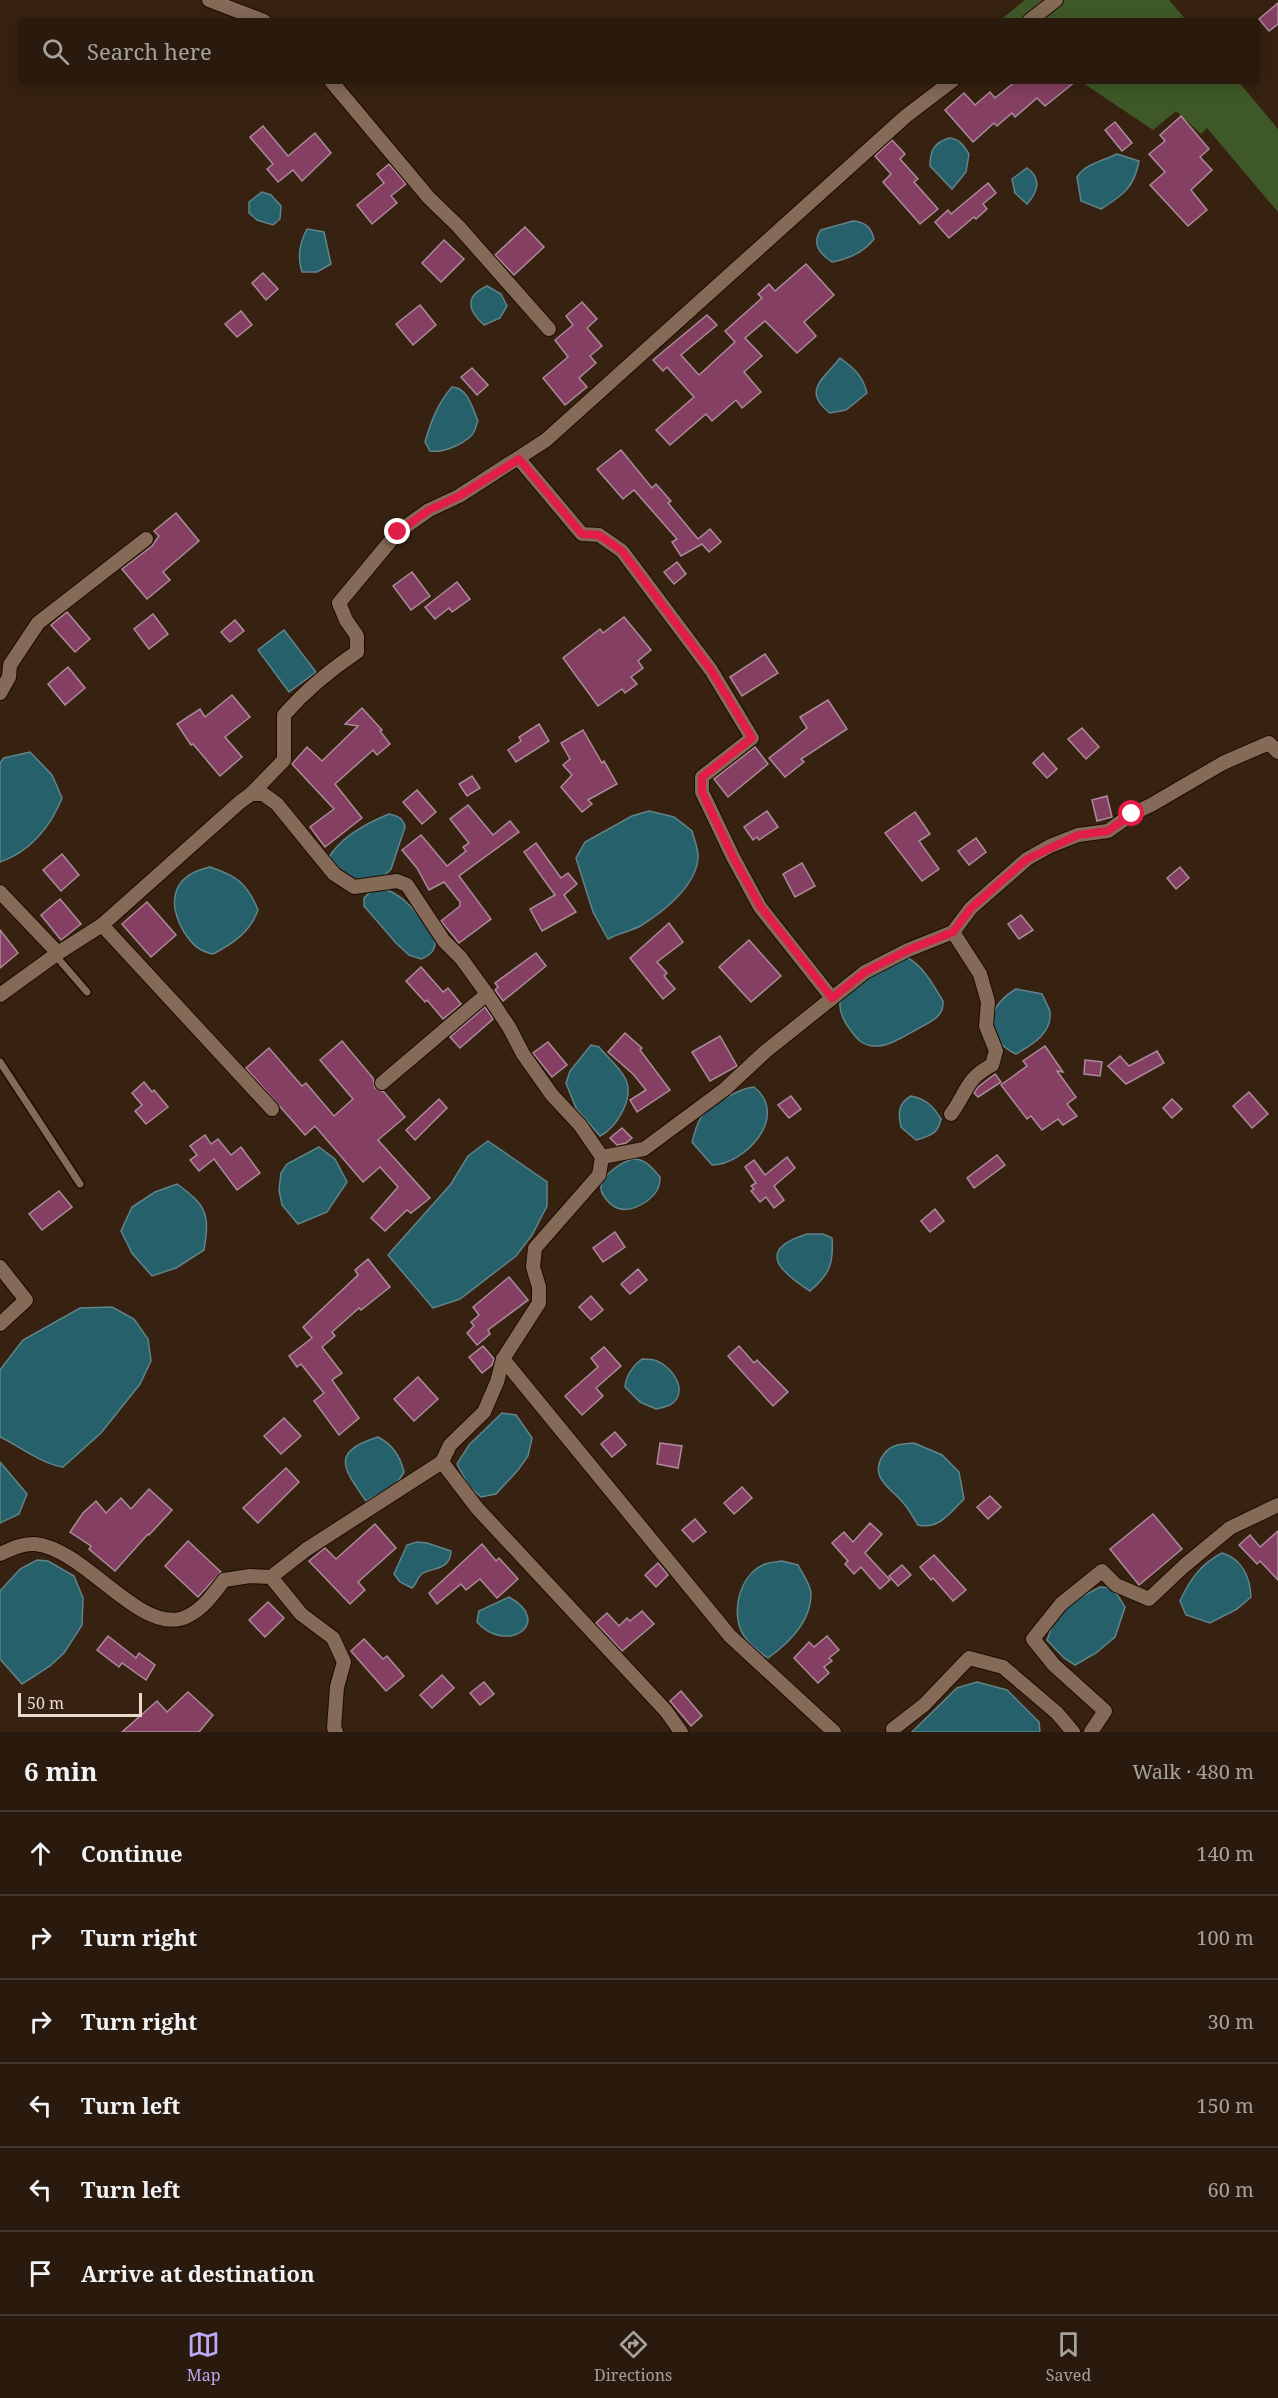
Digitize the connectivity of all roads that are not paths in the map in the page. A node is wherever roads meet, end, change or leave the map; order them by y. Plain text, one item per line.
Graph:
1 (209, 0) edge
2 (1056, 0) edge
3 (256, 18) edge
4 (1033, 18) edge
5 (334, 84) edge
6 (947, 84) edge
7 (549, 329) dead end
8 (519, 459) junction
9 (146, 539) dead end
10 (0, 693) edge
11 (1278, 752) edge
12 (251, 794) junction
13 (0, 892) edge
14 (102, 925) junction
15 (953, 932) junction
16 (56, 954) junction
17 (87, 992) dead end
18 (487, 994) junction
19 (0, 995) edge
20 (832, 998) junction
21 (0, 1062) edge
22 (382, 1083) dead end
23 (272, 1109) dead end
24 (951, 1114) dead end
25 (603, 1156) junction
26 (80, 1184) dead end
27 (0, 1267) edge
28 (0, 1324) edge
29 (503, 1359) junction
30 (442, 1462) junction
31 (1278, 1505) edge
32 (0, 1554) edge
33 (271, 1577) junction
34 (336, 1732) edge
35 (681, 1732) edge
36 (834, 1732) edge
37 (894, 1732) edge
38 (1073, 1732) edge
39 (1091, 1732) edge

1 - 3 street
2 - 4 street
5 - 7 street
6 - 8 street
8 - 12 street
8 - 20 street
9 - 10 street
11 - 15 street
12 - 14 street
12 - 18 street
13 - 16 street
14 - 16 street
14 - 23 street
15 - 20 street
15 - 24 street
16 - 17 lane
16 - 19 street
18 - 22 street
18 - 25 street
20 - 25 street
21 - 26 lane
25 - 29 street
27 - 28 street
29 - 30 street
29 - 36 street
30 - 33 street
30 - 35 street
31 - 39 street
32 - 33 street
33 - 34 street
37 - 38 street

